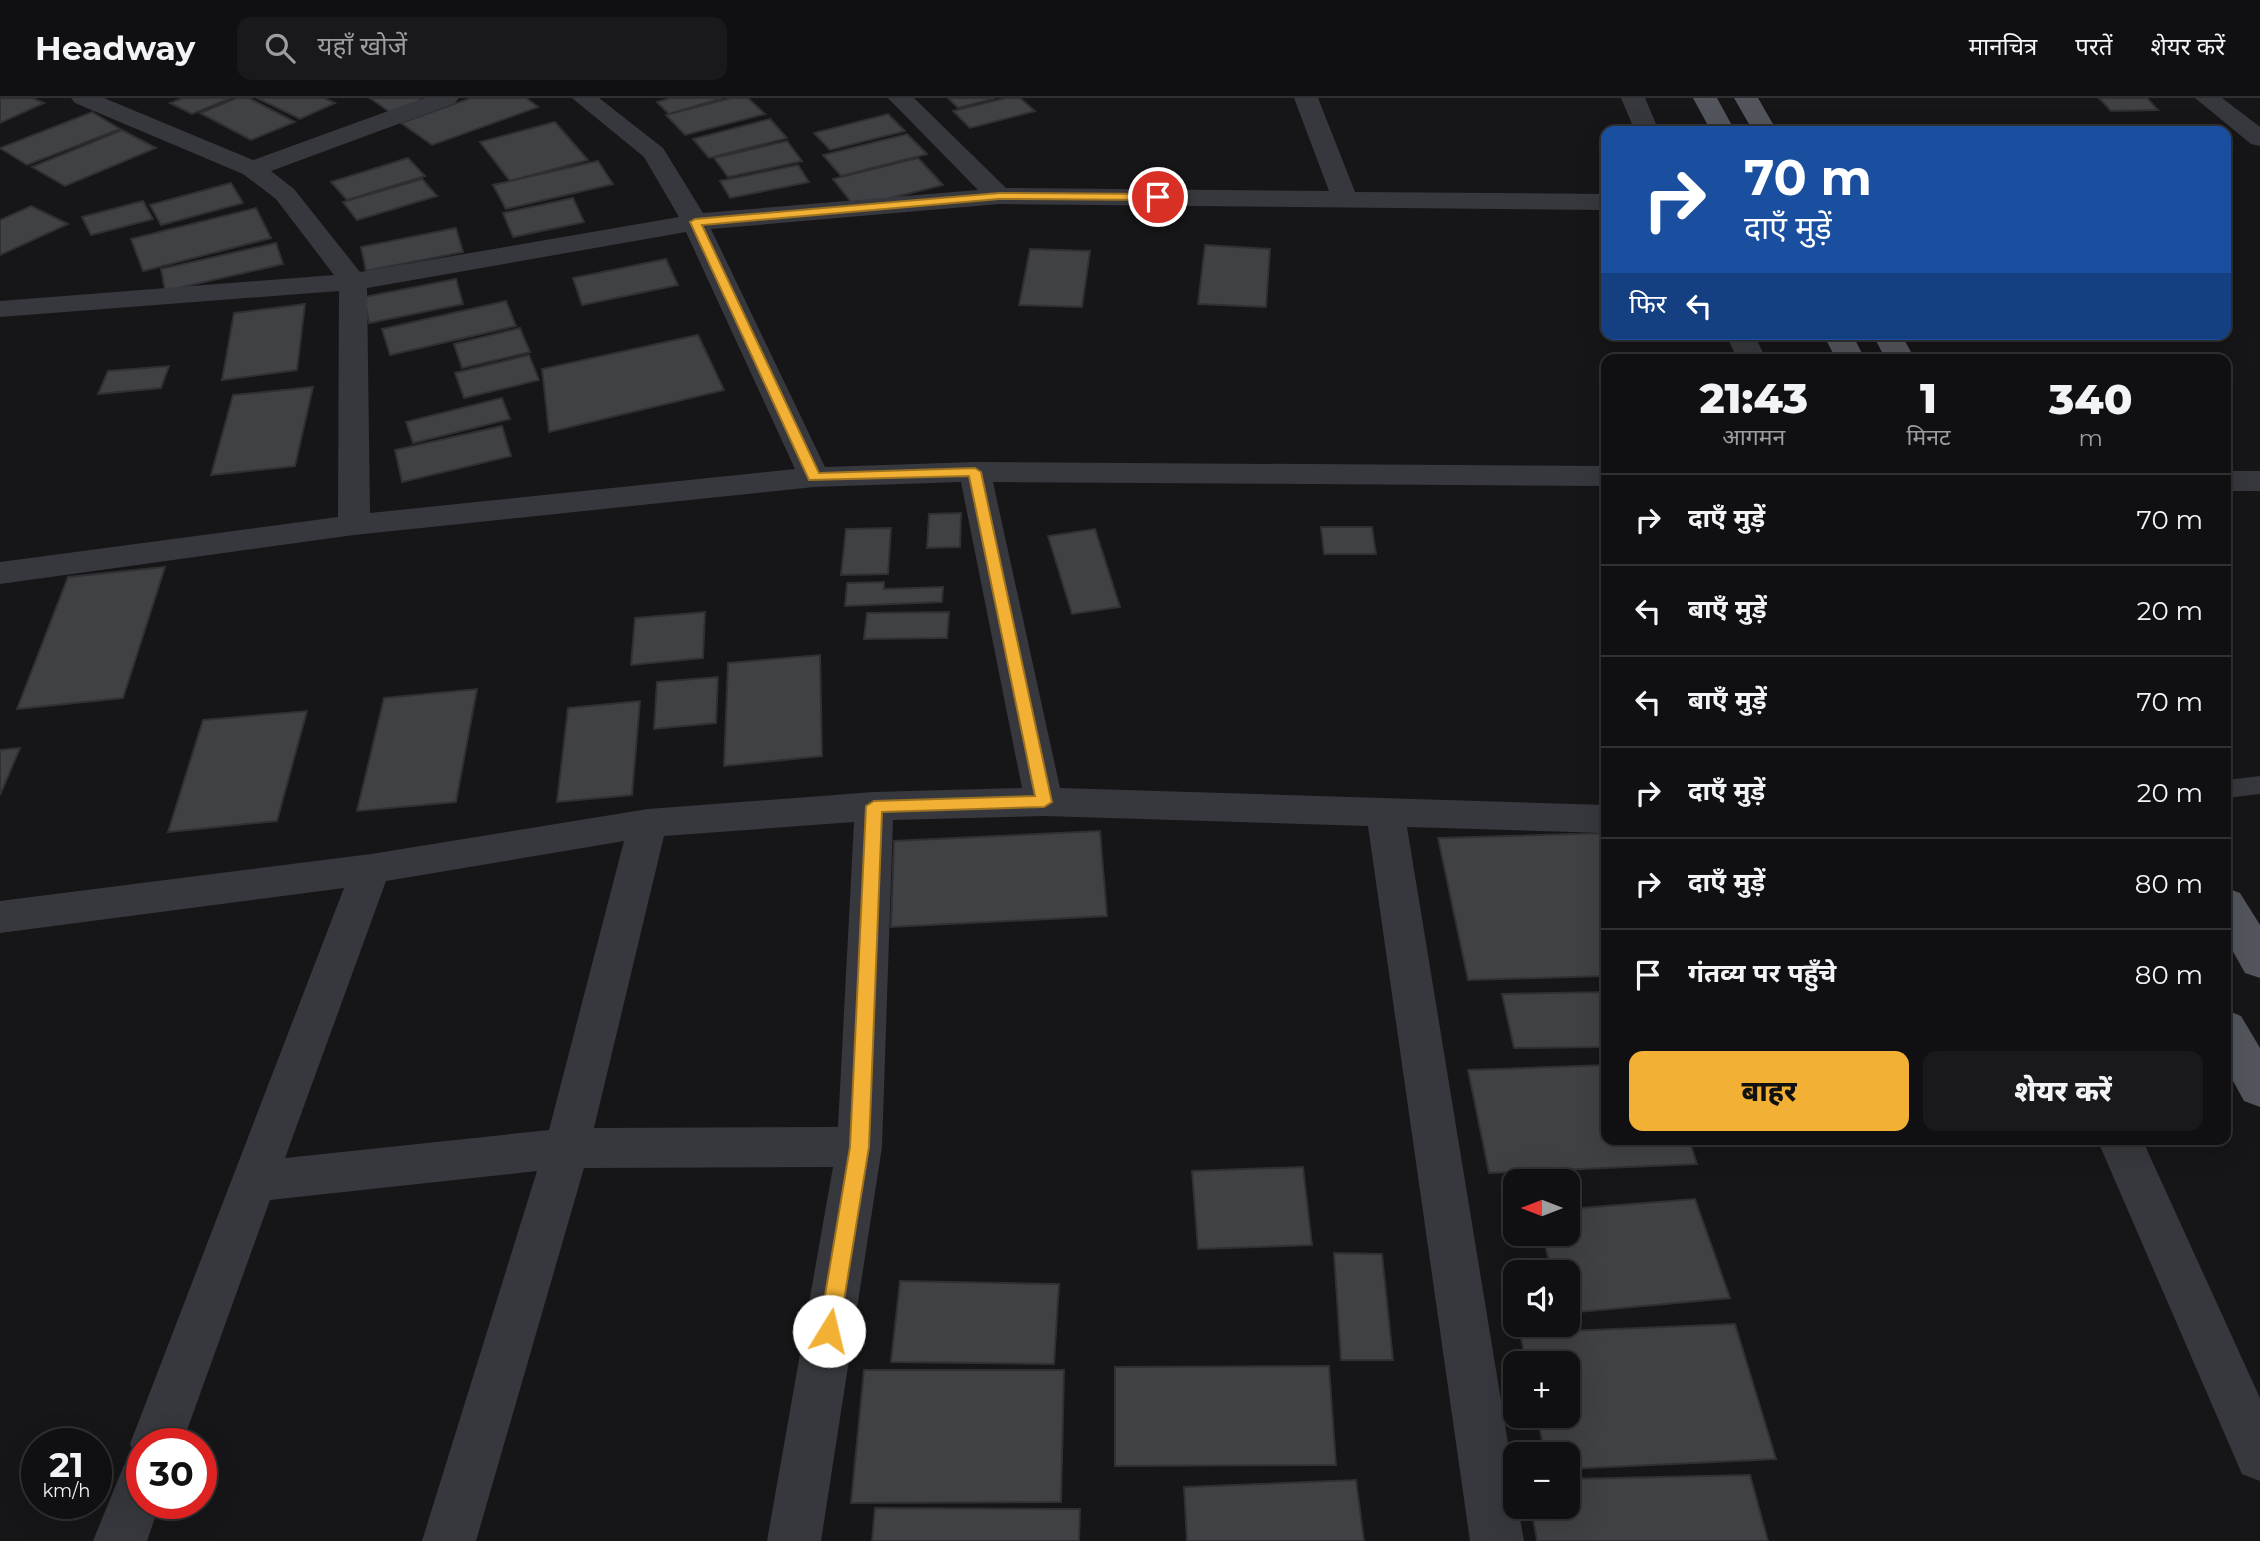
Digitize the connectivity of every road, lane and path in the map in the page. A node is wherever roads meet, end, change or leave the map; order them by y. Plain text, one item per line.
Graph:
1 (83, 98) edge
2 (447, 98) edge
3 (584, 98) edge
4 (900, 98) edge
5 (1306, 98) edge
6 (1633, 98) edge
7 (1705, 98) edge
8 (1745, 98) edge
9 (2207, 98) edge
10 (1645, 126) edge
11 (1720, 126) edge
12 (1762, 126) edge
13 (2260, 139) edge
14 (251, 169) junction
15 (999, 196) junction
16 (1344, 198) junction
17 (1601, 202) edge
18 (695, 222) junction
19 (353, 282) junction
20 (0, 309) edge
21 (975, 472) junction
22 (1601, 476) edge
23 (814, 477) junction
24 (2231, 481) edge
25 (2260, 481) edge
26 (354, 525) junction
27 (0, 573) edge
28 (2260, 785) edge
29 (2231, 788) edge
30 (1044, 802) junction
31 (874, 806) junction
32 (1385, 812) junction
33 (1601, 819) edge
34 (648, 823) junction
35 (371, 869) junction
36 (2231, 912) edge
37 (0, 917) edge
38 (2260, 961) edge
39 (2231, 1037) edge
40 (2260, 1088) edge
41 (2122, 1145) edge
42 (859, 1147) junction
43 (567, 1148) junction
44 (253, 1182) junction
45 (162, 1428) edge
46 (2260, 1456) edge
47 (128, 1519) edge
48 (120, 1541) edge
49 (449, 1541) edge
50 (794, 1541) edge
51 (1497, 1541) edge

1 - 14 street
2 - 14 street
3 - 18 street
4 - 15 street
5 - 16 street
6 - 10 street
7 - 11 main road
8 - 12 main road
9 - 13 street
14 - 19 street
15 - 16 street
15 - 18 street
16 - 17 street
18 - 19 street
18 - 23 street
19 - 20 street
19 - 26 street
21 - 22 street
21 - 23 street
21 - 30 street
23 - 26 street
24 - 25 street
26 - 27 street
28 - 29 lane
30 - 31 street
30 - 32 street
31 - 34 street
31 - 42 street
32 - 33 street
32 - 51 street
34 - 35 street
34 - 43 street
35 - 37 street
35 - 44 street
36 - 38 main road
39 - 40 main road
41 - 46 street
42 - 43 street
42 - 50 street
43 - 44 street
43 - 49 street
44 - 45 street
47 - 48 street

